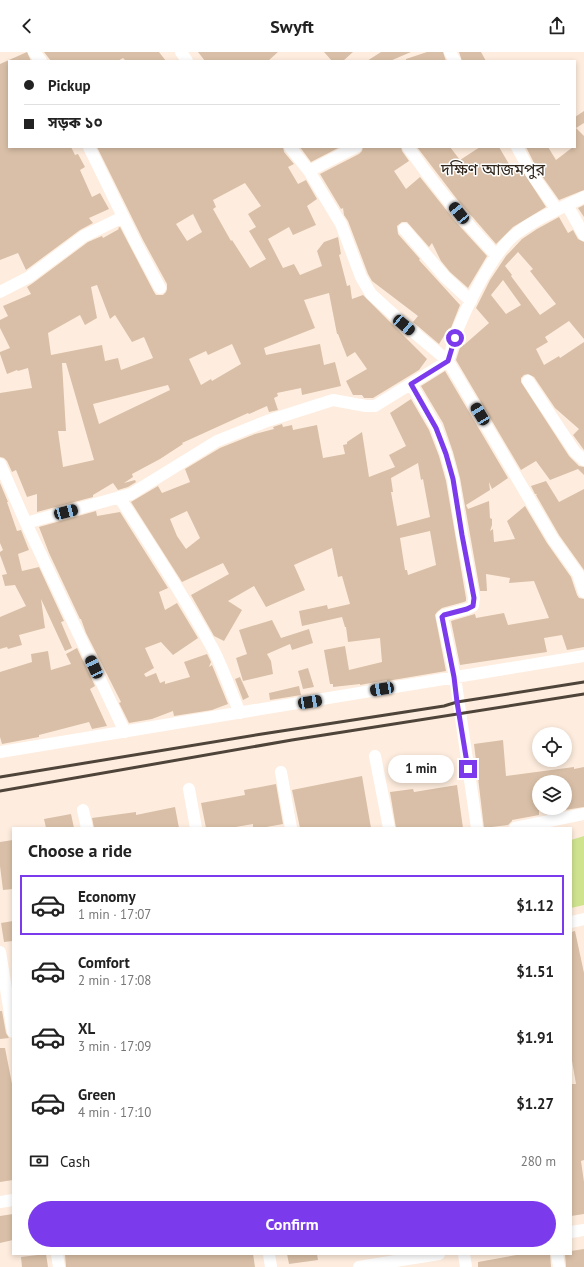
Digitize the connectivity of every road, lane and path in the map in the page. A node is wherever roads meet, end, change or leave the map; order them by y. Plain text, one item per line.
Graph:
1 (34, 52) edge
2 (180, 52) edge
3 (40, 60) edge
4 (186, 60) edge
5 (89, 148) edge
6 (291, 148) edge
7 (354, 148) edge
8 (409, 148) edge
9 (517, 148) edge
10 (309, 172) junction
11 (584, 197) edge
12 (562, 208) junction
13 (123, 217) junction
14 (404, 229) dead end
15 (584, 235) edge
16 (496, 255) junction
17 (160, 288) dead end
18 (0, 292) edge
19 (471, 301) junction
20 (448, 361) junction
21 (528, 381) dead end
22 (411, 384) junction
23 (584, 460) edge
24 (0, 464) edge
25 (119, 497) junction
26 (26, 523) junction
27 (584, 592) edge
28 (584, 656) edge
29 (454, 677) junction
30 (240, 713) junction
31 (125, 732) junction
32 (0, 752) edge
33 (376, 756) dead end
34 (281, 772) dead end
35 (189, 789) dead end
36 (83, 810) dead end
37 (584, 814) edge
38 (87, 827) edge
39 (196, 827) edge
40 (292, 827) edge
41 (389, 827) edge
42 (477, 827) edge
43 (520, 827) edge
44 (584, 919) edge
45 (572, 922) edge
46 (0, 952) edge
47 (12, 1022) edge
48 (12, 1200) edge
49 (0, 1202) edge
50 (584, 1230) edge
51 (572, 1232) edge
52 (57, 1255) edge
53 (269, 1255) edge
54 (431, 1255) edge
55 (464, 1255) edge
56 (557, 1255) edge
57 (376, 1262) edge
58 (59, 1267) edge
59 (271, 1267) edge
60 (359, 1267) edge
61 (466, 1267) edge
62 (560, 1267) edge

1 - 3 street
2 - 4 street
5 - 13 street
6 - 10 street
7 - 10 street
8 - 16 street
9 - 12 street
10 - 20 street
11 - 12 street
12 - 15 street
12 - 16 street
13 - 17 street
13 - 18 street
14 - 19 street
16 - 19 street
19 - 20 street
20 - 22 street
20 - 27 street
21 - 23 street
22 - 25 street
22 - 29 street
24 - 26 street
25 - 26 street
25 - 30 street
26 - 31 street
28 - 29 street
29 - 30 street
29 - 42 street
30 - 31 street
31 - 32 street
33 - 41 street
34 - 40 street
35 - 39 street
36 - 38 street
37 - 43 street
44 - 45 street
46 - 47 street
48 - 49 street
50 - 51 street
52 - 58 street
53 - 59 street
54 - 57 street
55 - 61 street
56 - 62 street
57 - 60 street

